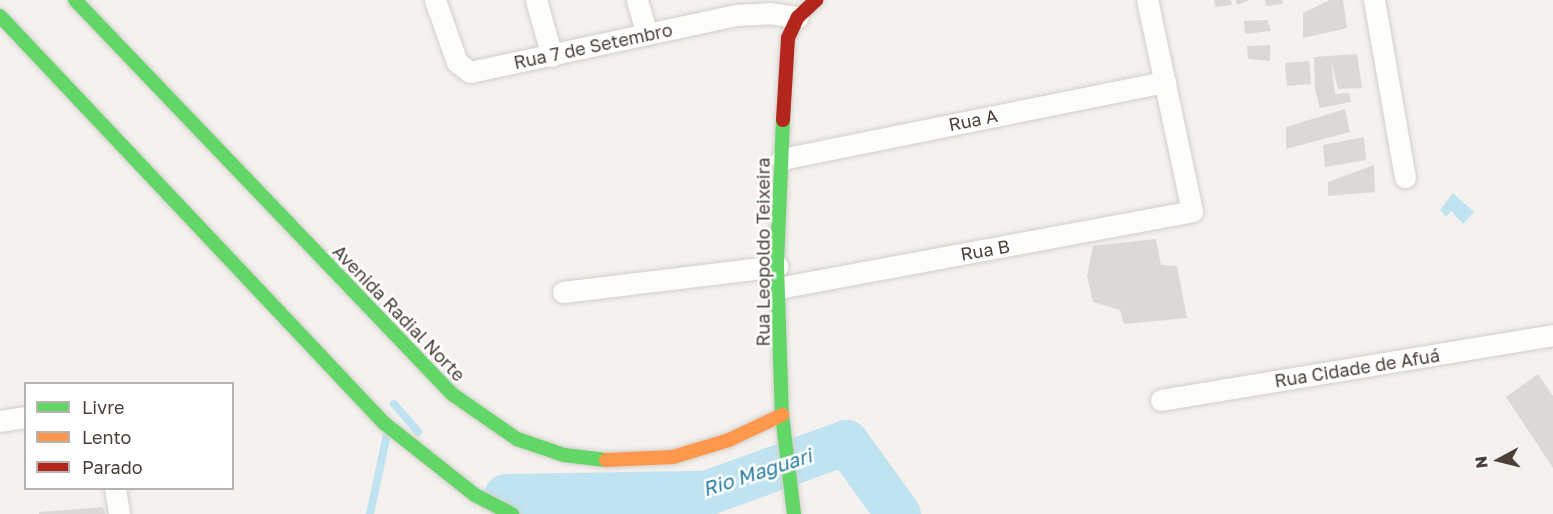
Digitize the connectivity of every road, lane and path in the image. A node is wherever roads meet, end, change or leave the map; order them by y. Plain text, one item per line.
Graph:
1 (75, 0) edge
2 (435, 0) edge
3 (536, 0) edge
4 (637, 0) edge
5 (816, 0) edge
6 (1147, 0) edge
7 (1374, 0) edge
8 (0, 16) edge
9 (798, 17) junction
10 (647, 34) junction
11 (552, 56) junction
12 (1165, 82) junction
13 (782, 159) junction
14 (1405, 177) dead end
15 (777, 266) junction
16 (778, 288) junction
17 (563, 292) dead end
18 (1553, 335) edge
19 (1161, 400) dead end
20 (782, 415) junction
21 (24, 417) edge
22 (0, 421) edge
23 (115, 490) edge
24 (119, 514) edge
25 (512, 514) edge
26 (794, 514) edge

1 - 20 main road, Avenida Radial Norte
2 - 11 street, Rua 7 de Setembro
3 - 11 street
4 - 10 street
5 - 9 main road, Rua Leopoldo Teixeira
6 - 12 street
7 - 14 street
8 - 25 main road
9 - 10 street, Rua 7 de Setembro
9 - 13 main road, Rua Leopoldo Teixeira
10 - 11 street, Rua 7 de Setembro
12 - 13 street, Rua A
12 - 16 street, Rua B
13 - 15 main road, Rua Leopoldo Teixeira
15 - 16 main road, Rua Leopoldo Teixeira
15 - 17 street
16 - 20 main road, Rua Leopoldo Teixeira
18 - 19 street, Rua Cidade de Afuá
20 - 26 main road, Rua Leopoldo Teixeira
21 - 22 street
23 - 24 street

